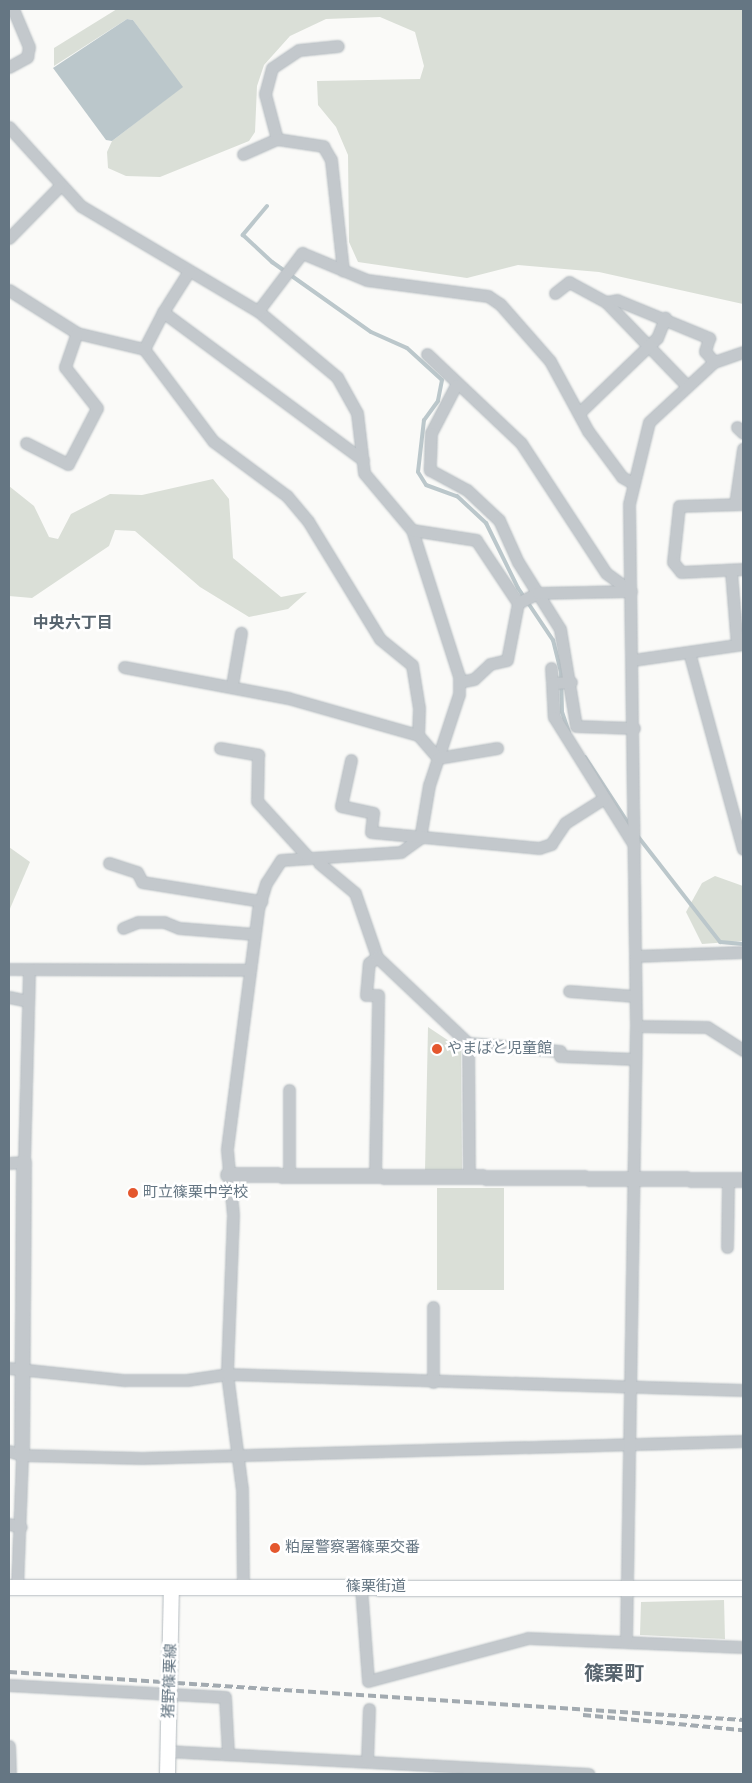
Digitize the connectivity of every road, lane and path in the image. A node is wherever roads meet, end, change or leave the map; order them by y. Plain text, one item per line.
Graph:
1 (13, 9) edge
2 (338, 46) dead end
3 (9, 67) edge
4 (9, 127) edge
5 (277, 138) junction
6 (243, 154) dead end
7 (59, 187) junction
8 (9, 238) edge
9 (343, 270) junction
10 (189, 271) junction
11 (9, 290) edge
12 (555, 293) dead end
13 (606, 302) junction
14 (258, 311) junction
15 (163, 312) junction
16 (665, 318) junction
17 (78, 333) junction
18 (649, 346) junction
19 (144, 350) junction
20 (743, 352) edge
21 (427, 354) dead end
22 (714, 362) junction
23 (456, 385) junction
24 (688, 386) junction
25 (580, 412) junction
26 (26, 443) dead end
27 (743, 450) edge
28 (363, 460) junction
29 (631, 482) junction
30 (739, 504) edge
31 (412, 530) junction
32 (743, 569) edge
33 (731, 570) junction
34 (631, 591) junction
35 (538, 593) junction
36 (518, 603) junction
37 (241, 633) dead end
38 (740, 644) edge
39 (689, 652) junction
40 (633, 660) junction
41 (124, 667) dead end
42 (551, 668) dead end
43 (459, 682) junction
44 (571, 682) junction
45 (552, 683) junction
46 (232, 685) junction
47 (634, 728) junction
48 (418, 735) junction
49 (220, 748) dead end
50 (497, 748) dead end
51 (438, 758) junction
52 (351, 760) dead end
53 (603, 799) junction
54 (420, 838) junction
55 (634, 845) junction
56 (743, 849) edge
57 (307, 856) junction
58 (109, 863) dead end
59 (319, 863) dead end
60 (261, 902) junction
61 (123, 928) dead end
62 (255, 934) junction
63 (743, 952) edge
64 (635, 956) junction
65 (377, 957) junction
66 (9, 969) edge
67 (29, 970) junction
68 (250, 970) junction
69 (569, 991) dead end
70 (635, 996) junction
71 (9, 997) edge
72 (28, 1001) junction
73 (636, 1026) junction
74 (468, 1043) junction
75 (743, 1050) edge
76 (635, 1059) junction
77 (290, 1090) dead end
78 (24, 1162) junction
79 (9, 1163) edge
80 (228, 1175) junction
81 (289, 1175) junction
82 (375, 1175) junction
83 (469, 1176) junction
84 (631, 1180) junction
85 (728, 1180) junction
86 (743, 1180) edge
87 (727, 1247) dead end
88 (433, 1307) dead end
89 (15, 1368) edge
90 (227, 1374) junction
91 (433, 1382) junction
92 (633, 1387) junction
93 (743, 1390) edge
94 (633, 1441) junction
95 (743, 1441) edge
96 (15, 1453) edge
97 (236, 1456) junction
98 (9, 1524) edge
99 (21, 1528) junction
100 (13, 1587) edge
101 (243, 1587) junction
102 (361, 1587) junction
103 (630, 1587) junction
104 (171, 1588) junction
105 (743, 1588) edge
106 (626, 1640) junction
107 (743, 1647) edge
108 (9, 1686) edge
109 (170, 1696) junction
110 (369, 1709) dead end
111 (9, 1746) edge
112 (167, 1750) junction
113 (228, 1754) junction
114 (367, 1760) junction
115 (10, 1774) edge
116 (167, 1774) edge
117 (588, 1774) edge

1 - 3 street
2 - 5 street
4 - 7 street
5 - 6 street
5 - 9 street
7 - 8 street
7 - 10 street
9 - 14 street
9 - 25 street
10 - 14 street
10 - 15 street
11 - 17 street
12 - 13 street
13 - 16 street
13 - 18 street
14 - 28 street
15 - 19 street
15 - 28 street
16 - 18 street
16 - 22 street
17 - 19 street
17 - 26 street
18 - 24 street
18 - 25 street
19 - 48 street
20 - 22 street
21 - 23 street
22 - 24 street
23 - 34 street
23 - 35 street
24 - 29 street
25 - 29 street
27 - 30 street
28 - 31 street
29 - 34 street
30 - 33 street
31 - 36 street
31 - 43 street
32 - 33 street
33 - 38 street
34 - 35 street
34 - 40 street
35 - 36 street
35 - 44 street
36 - 43 street
37 - 46 street
38 - 39 street
39 - 40 street
39 - 56 street
40 - 47 street
41 - 46 street
42 - 45 street
43 - 51 street
44 - 45 street
44 - 47 street
45 - 53 street
46 - 48 street
47 - 55 street
48 - 51 street
49 - 57 street
50 - 51 street
51 - 54 street
52 - 54 street
53 - 54 street
53 - 55 street
54 - 57 street
55 - 64 street
57 - 60 street
58 - 60 street
59 - 65 street
60 - 62 street
61 - 62 street
62 - 68 street
63 - 64 street
64 - 70 street
65 - 74 street
65 - 82 street
66 - 67 street
67 - 68 street
67 - 72 street
68 - 80 street
69 - 70 street
70 - 73 street
71 - 72 street
72 - 78 street
73 - 75 street
73 - 76 street
74 - 76 street
74 - 83 street
76 - 84 street
77 - 81 street
78 - 79 street
78 - 89 street
80 - 81 street
80 - 90 street
81 - 82 street
82 - 83 street
83 - 84 street
84 - 85 street
84 - 92 street
85 - 86 street
85 - 87 street
88 - 91 street
89 - 90 street
89 - 96 street
90 - 91 street
90 - 97 street
91 - 92 street
92 - 93 street
92 - 94 street
94 - 95 street
94 - 97 street
94 - 103 street
96 - 97 street
96 - 99 street
97 - 101 street
98 - 99 street
99 - 100 street
100 - 104 main road, 篠栗街道
101 - 102 main road, 篠栗街道
101 - 104 main road, 篠栗街道
102 - 103 main road, 篠栗街道
102 - 106 street
103 - 105 main road, 篠栗街道
103 - 106 street
104 - 109 main road, 猪野篠栗線
106 - 107 street
108 - 109 street
109 - 112 main road, 猪野篠栗線
109 - 113 street
110 - 114 street
111 - 115 street
112 - 113 street
112 - 116 main road, 猪野篠栗線
113 - 114 street
114 - 117 street

